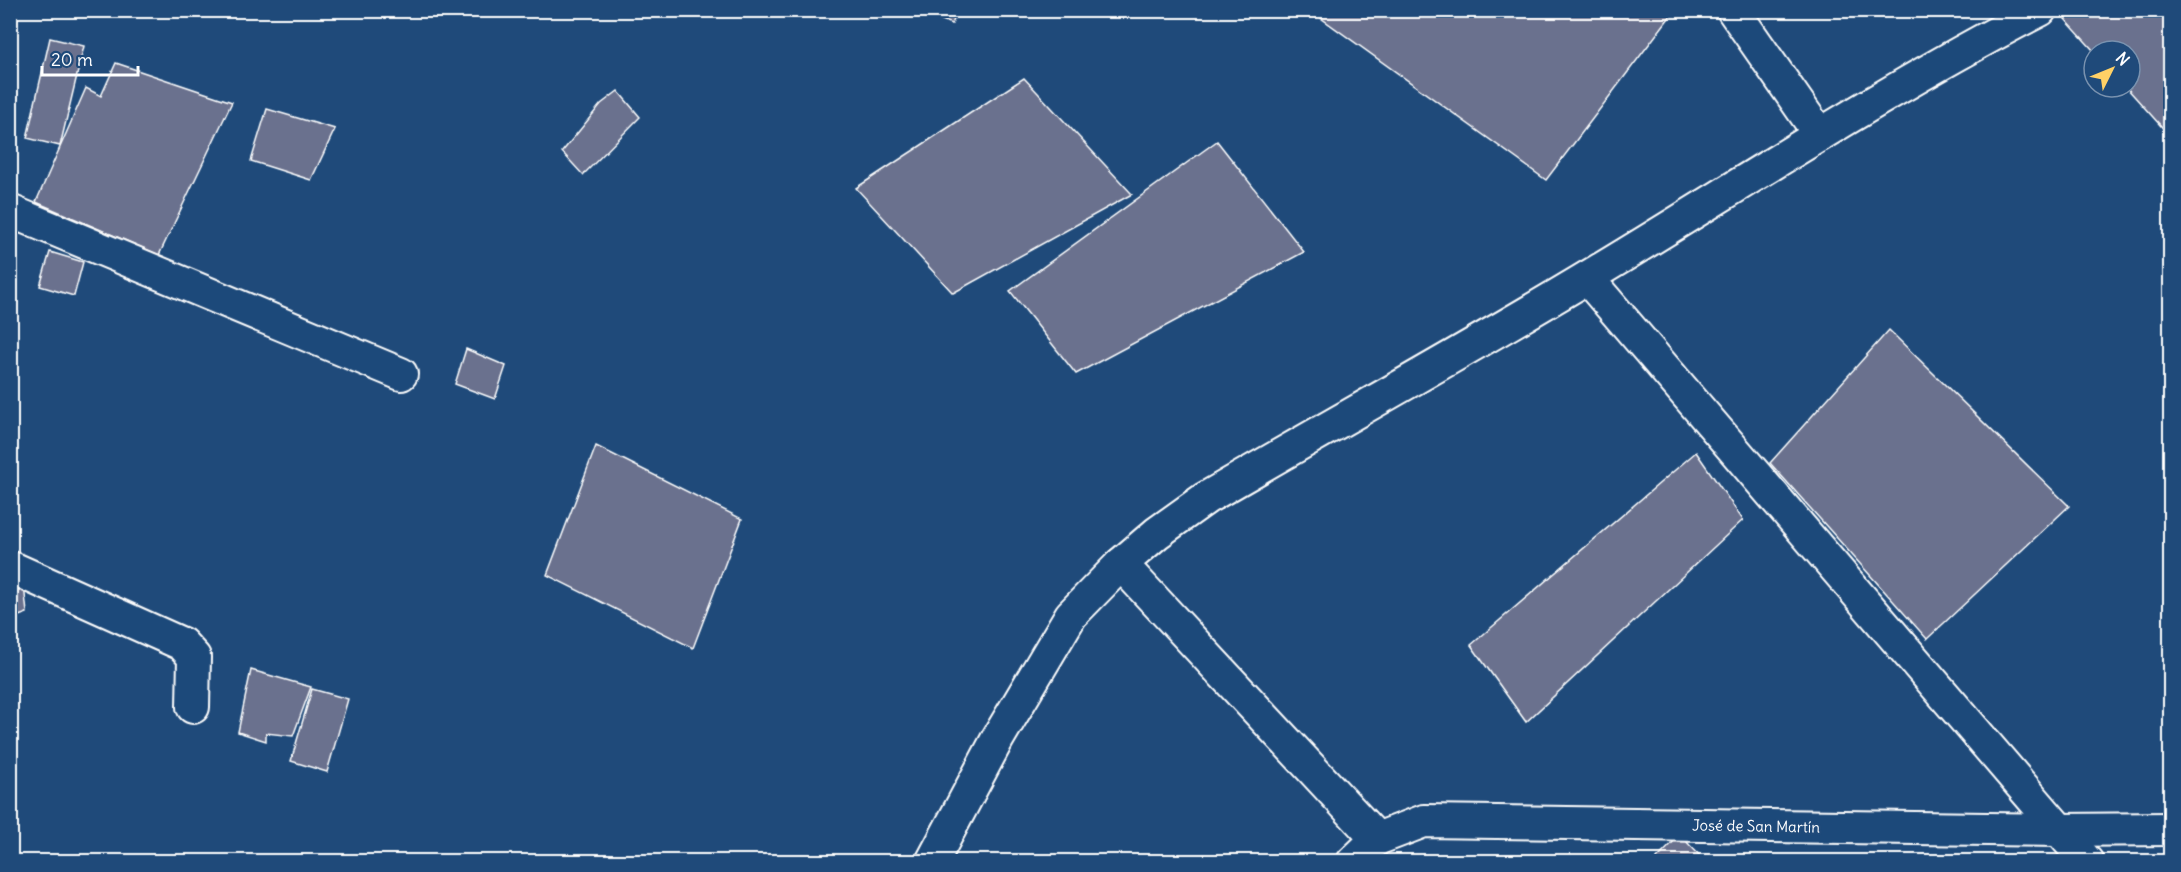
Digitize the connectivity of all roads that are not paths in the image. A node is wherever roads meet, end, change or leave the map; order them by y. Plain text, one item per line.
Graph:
1 (1733, 10) edge
2 (2040, 10) edge
3 (1820, 135) junction
4 (10, 211) edge
5 (1587, 278) junction
6 (401, 374) dead end
7 (1121, 564) junction
8 (10, 567) edge
9 (193, 706) dead end
10 (2170, 829) edge
11 (2058, 830) junction
12 (1377, 839) junction
13 (932, 861) edge
14 (1353, 861) edge
15 (2087, 861) edge

1 - 3 street
2 - 3 street
3 - 5 street
4 - 6 street
5 - 7 street
5 - 11 street
7 - 12 street
7 - 13 street
8 - 9 street
10 - 11 street, José de San Martín
11 - 12 street, José de San Martín
11 - 15 street
12 - 14 street, José de San Martín

